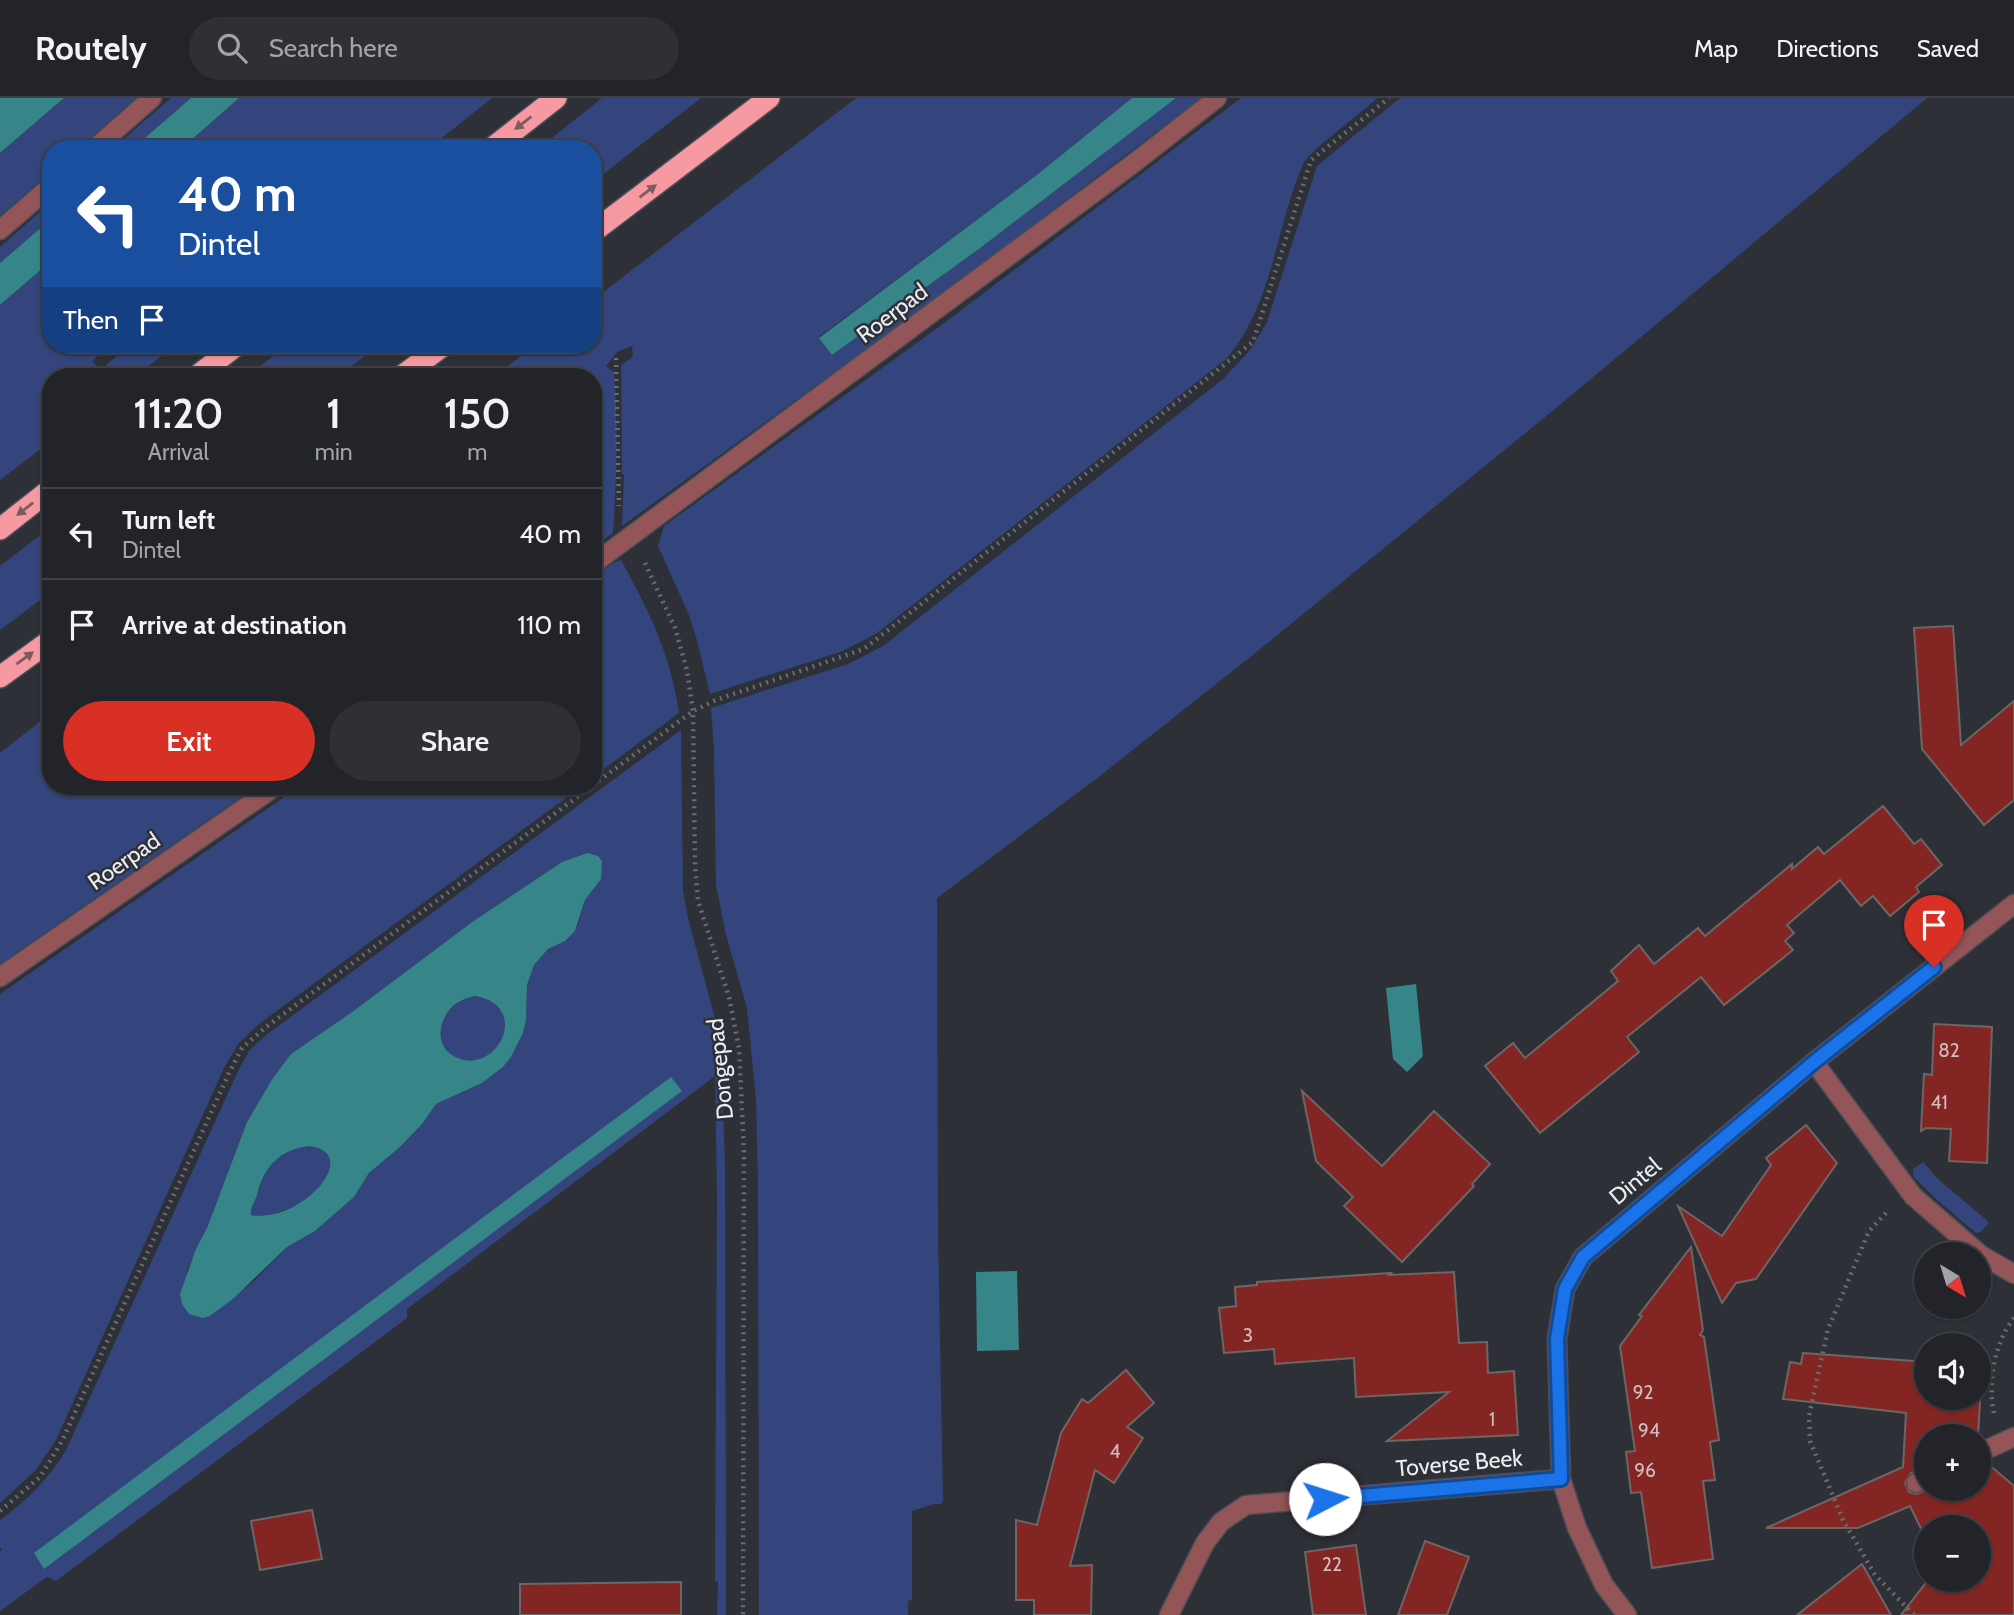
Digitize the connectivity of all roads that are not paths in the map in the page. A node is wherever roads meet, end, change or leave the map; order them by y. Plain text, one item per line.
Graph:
1 (152, 98) edge
2 (556, 98) edge
3 (769, 98) edge
4 (1217, 98) edge
5 (104, 140) edge
6 (502, 140) edge
7 (42, 194) edge
8 (602, 225) edge
9 (0, 230) edge
10 (225, 354) edge
11 (432, 354) edge
12 (207, 368) edge
13 (413, 368) edge
14 (42, 496) edge
15 (0, 529) edge
16 (602, 558) edge
17 (42, 647) edge
18 (0, 677) edge
19 (263, 795) edge
20 (2014, 904) edge
21 (0, 977) edge
22 (1814, 1062) junction
23 (2014, 1274) edge
24 (2008, 1440) edge
25 (1991, 1448) edge
26 (1561, 1479) junction
27 (1169, 1615) edge
28 (1627, 1615) edge

1 - 5 street
2 -> 6 highway
8 -> 3 highway
4 - 16 street, Roerpad
7 - 9 street
10 - 12 highway
11 - 13 highway
14 -> 15 highway
18 -> 17 highway
19 - 21 street, Roerpad
20 - 22 street, Dintel
22 - 23 street
22 - 26 street, Dintel
24 - 25 street
26 - 27 street, Toverse Beek
26 - 28 street, Dintel

